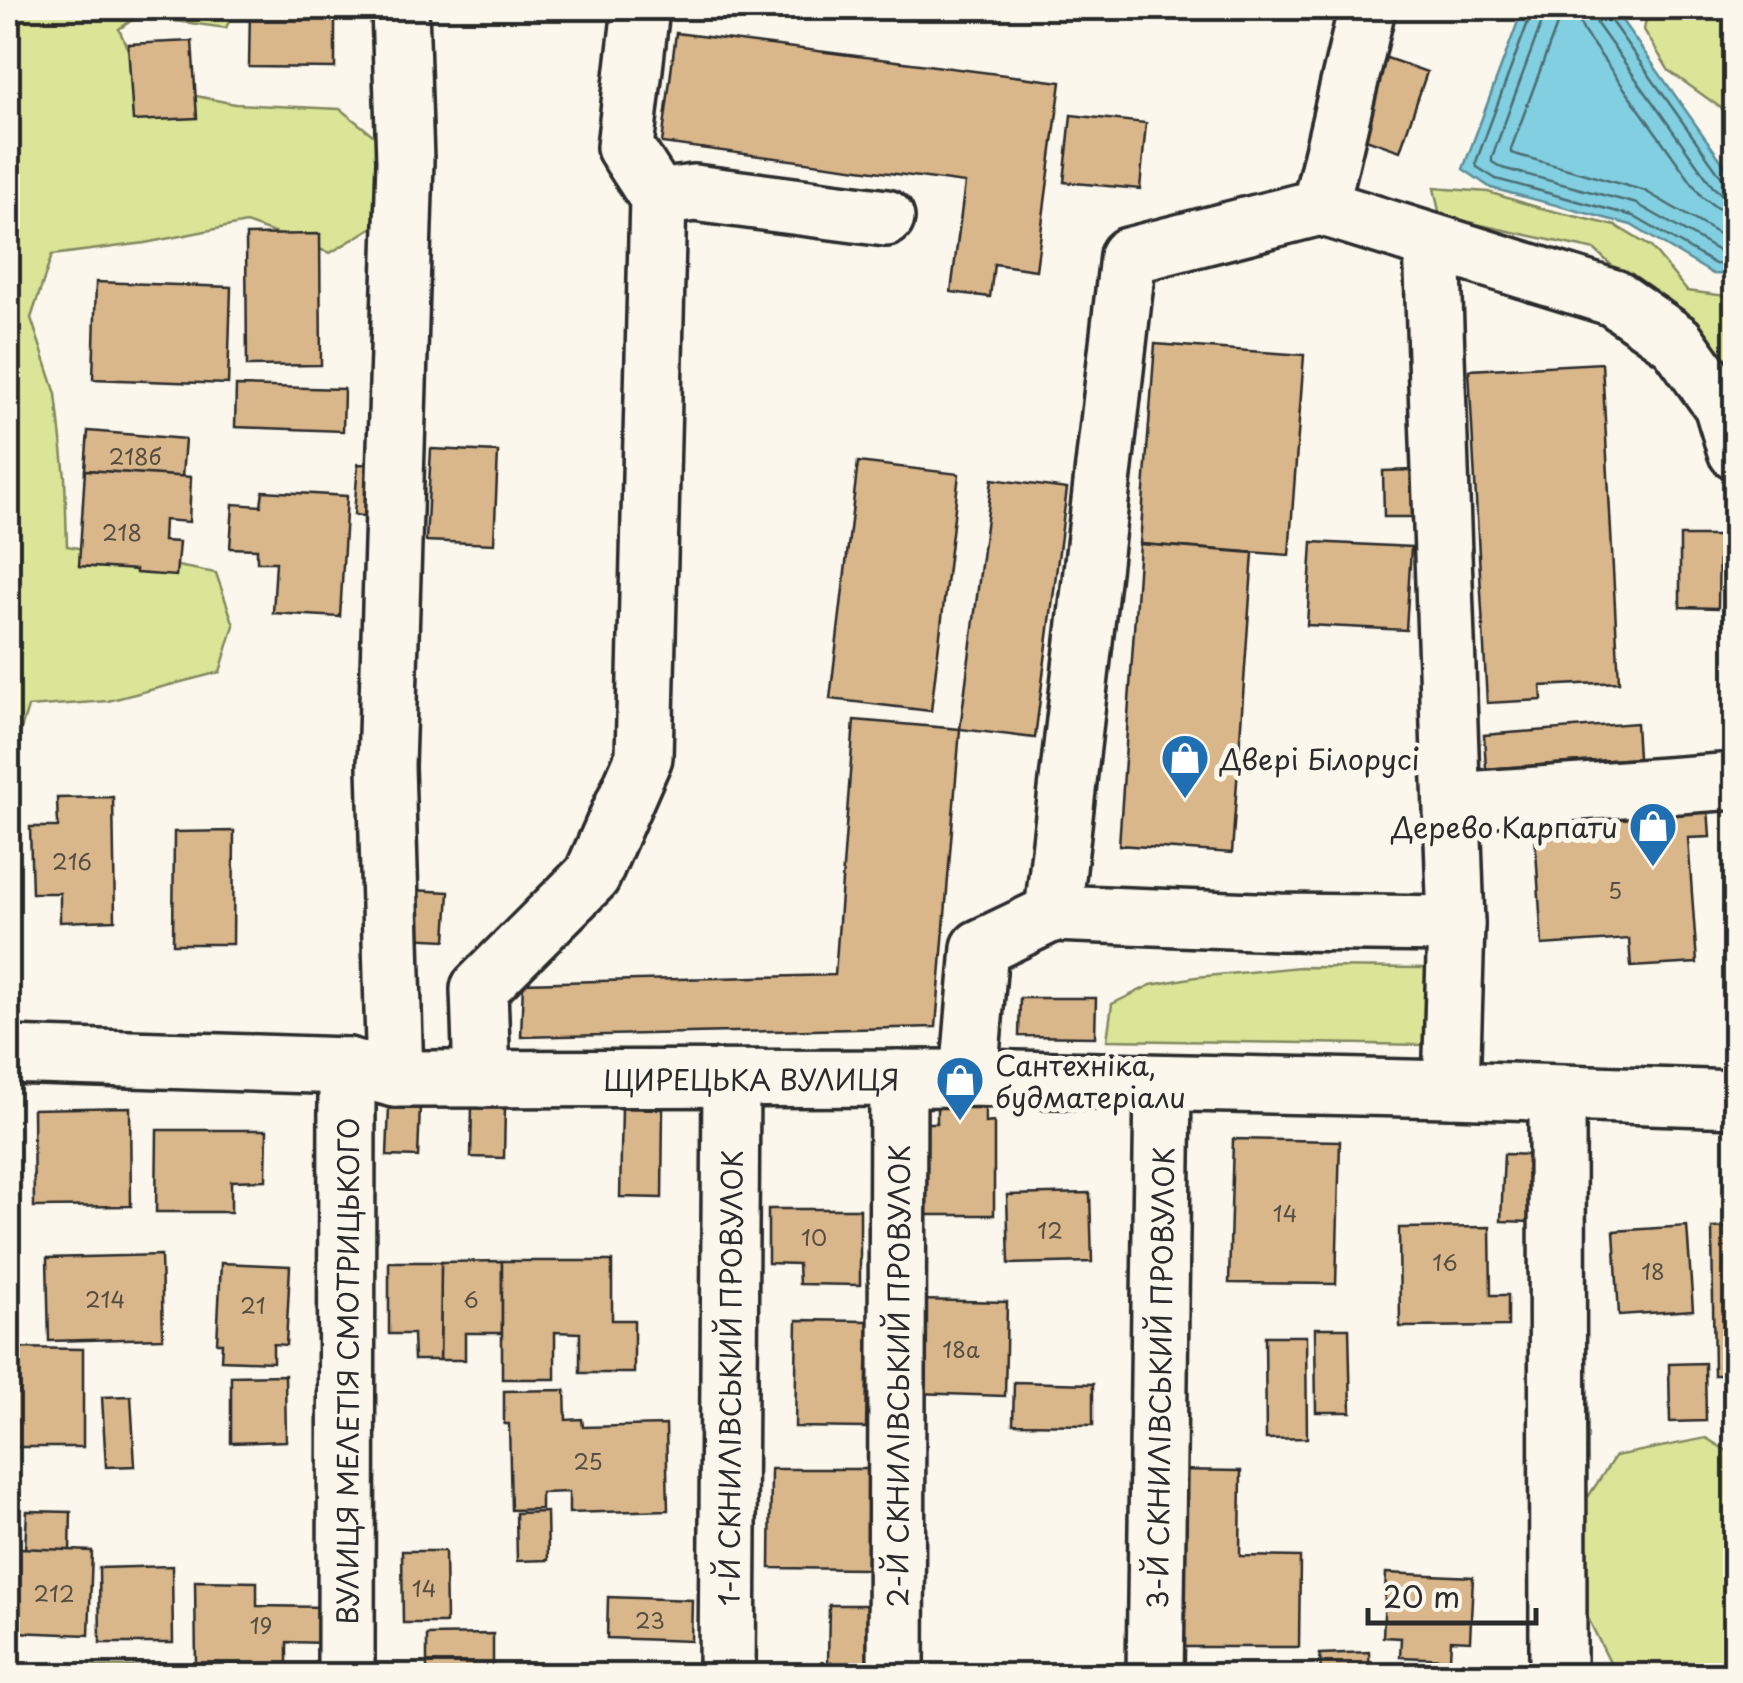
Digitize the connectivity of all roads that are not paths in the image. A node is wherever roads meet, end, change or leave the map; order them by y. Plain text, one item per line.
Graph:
1 (400, 8) edge
2 (640, 8) edge
3 (1366, 8) edge
4 (658, 198) junction
5 (1320, 207) junction
6 (886, 218) dead end
7 (1432, 242) junction
8 (1736, 451) edge
9 (1736, 782) edge
10 (1452, 800) junction
11 (1053, 912) junction
12 (1456, 924) junction
13 (8, 1054) edge
14 (371, 1073) junction
15 (898, 1078) junction
16 (969, 1078) junction
17 (482, 1079) junction
18 (731, 1080) junction
19 (1163, 1083) junction
20 (1451, 1089) junction
21 (1557, 1094) junction
22 (1736, 1099) edge
23 (346, 1676) edge
24 (727, 1676) edge
25 (896, 1676) edge
26 (1155, 1676) edge
27 (1558, 1676) edge

1 - 14 street, ВУЛИЦЯ МЕЛЕТІЯ СМОТРИЦЬКОГО
2 - 4 street
3 - 5 street
4 - 6 street
4 - 17 street
5 - 7 street
5 - 11 street
7 - 8 street
7 - 10 street
9 - 10 street
10 - 12 street
11 - 12 street
11 - 16 street
12 - 20 street
13 - 14 street, ЩИРЕЦЬКА ВУЛИЦЯ
14 - 17 street, ЩИРЕЦЬКА ВУЛИЦЯ
14 - 23 street, ВУЛИЦЯ МЕЛЕТІЯ СМОТРИЦЬКОГО
15 - 16 street, ЩИРЕЦЬКА ВУЛИЦЯ
15 - 18 street, ЩИРЕЦЬКА ВУЛИЦЯ
15 - 25 street, 2-Й СКНИЛІВСЬКИЙ ПРОВУЛОК
16 - 19 street, ЩИРЕЦЬКА ВУЛИЦЯ
17 - 18 street, ЩИРЕЦЬКА ВУЛИЦЯ
18 - 24 street, 1-Й СКНИЛІВСЬКИЙ ПРОВУЛОК
19 - 20 street, ЩИРЕЦЬКА ВУЛИЦЯ
19 - 26 street, 3-Й СКНИЛІВСЬКИЙ ПРОВУЛОК
20 - 21 street, ЩИРЕЦЬКА ВУЛИЦЯ
21 - 22 street, ЩИРЕЦЬКА ВУЛИЦЯ
21 - 27 street

